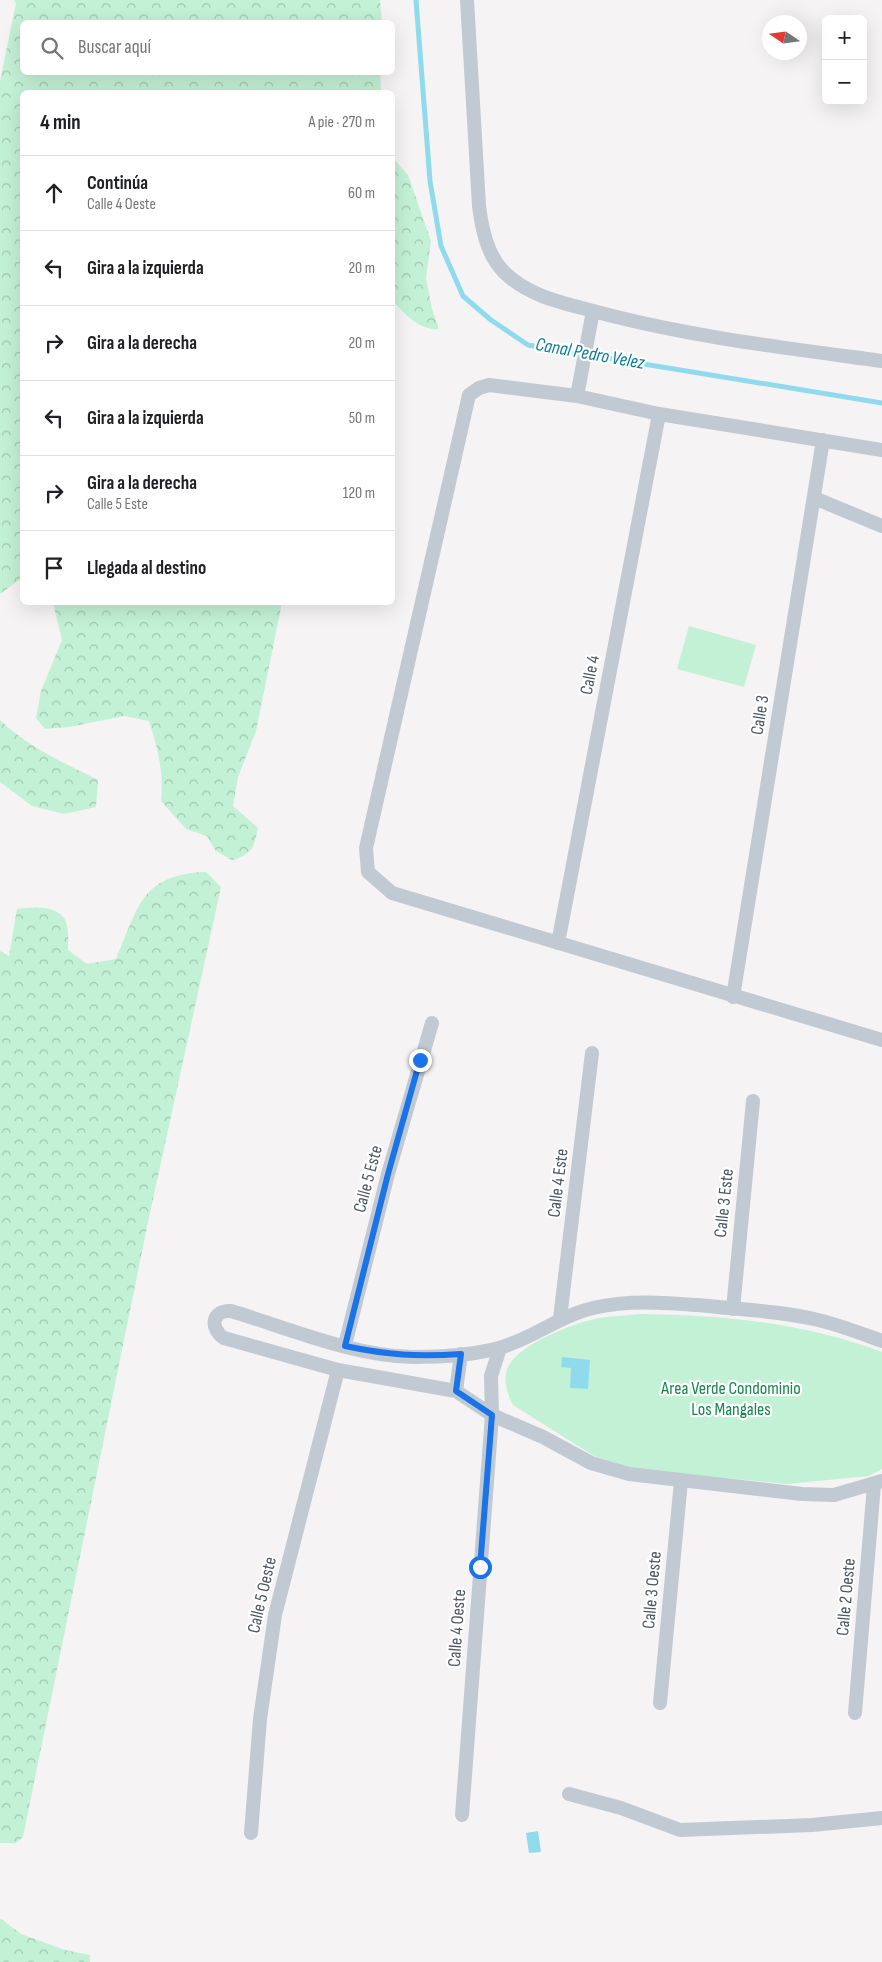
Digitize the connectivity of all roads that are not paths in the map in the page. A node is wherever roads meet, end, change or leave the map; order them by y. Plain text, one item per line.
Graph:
1 (467, 0) edge
2 (593, 311) junction
3 (882, 361) edge
4 (577, 396) junction
5 (659, 414) junction
6 (823, 440) junction
7 (882, 450) edge
8 (814, 498) junction
9 (882, 526) edge
10 (558, 943) junction
11 (733, 997) junction
12 (432, 1023) dead end
13 (882, 1040) edge
14 (592, 1052) dead end
15 (753, 1102) dead end
16 (733, 1309) junction
17 (560, 1318) junction
18 (882, 1341) edge
19 (345, 1346) junction
20 (500, 1348) junction
21 (461, 1354) junction
22 (338, 1370) junction
23 (456, 1391) junction
24 (492, 1415) junction
25 (681, 1481) junction
26 (878, 1483) edge
27 (660, 1703) dead end
28 (855, 1713) dead end
29 (569, 1794) dead end
30 (462, 1815) dead end
31 (882, 1818) edge
32 (251, 1833) dead end

1 - 2 street
2 - 3 street
2 - 4 street
4 - 5 street
4 - 10 street
5 - 6 street
5 - 10 street, Calle 4
6 - 7 street
6 - 8 street, Calle 3
8 - 9 street
8 - 11 street, Calle 3
10 - 11 street
11 - 13 street
12 - 19 street, Calle 5 Este
14 - 17 street, Calle 4 Este
15 - 16 street, Calle 3 Este
16 - 17 street
16 - 18 street
17 - 20 street
19 - 21 street
19 - 22 street
20 - 21 street
20 - 24 street, Calle 4 Oeste
21 - 23 street
22 - 23 street
22 - 32 street, Calle 5 Oeste
23 - 24 street
24 - 25 street
24 - 30 street, Calle 4 Oeste
25 - 26 street
25 - 27 street, Calle 3 Oeste
26 - 28 street, Calle 2 Oeste
29 - 31 street

